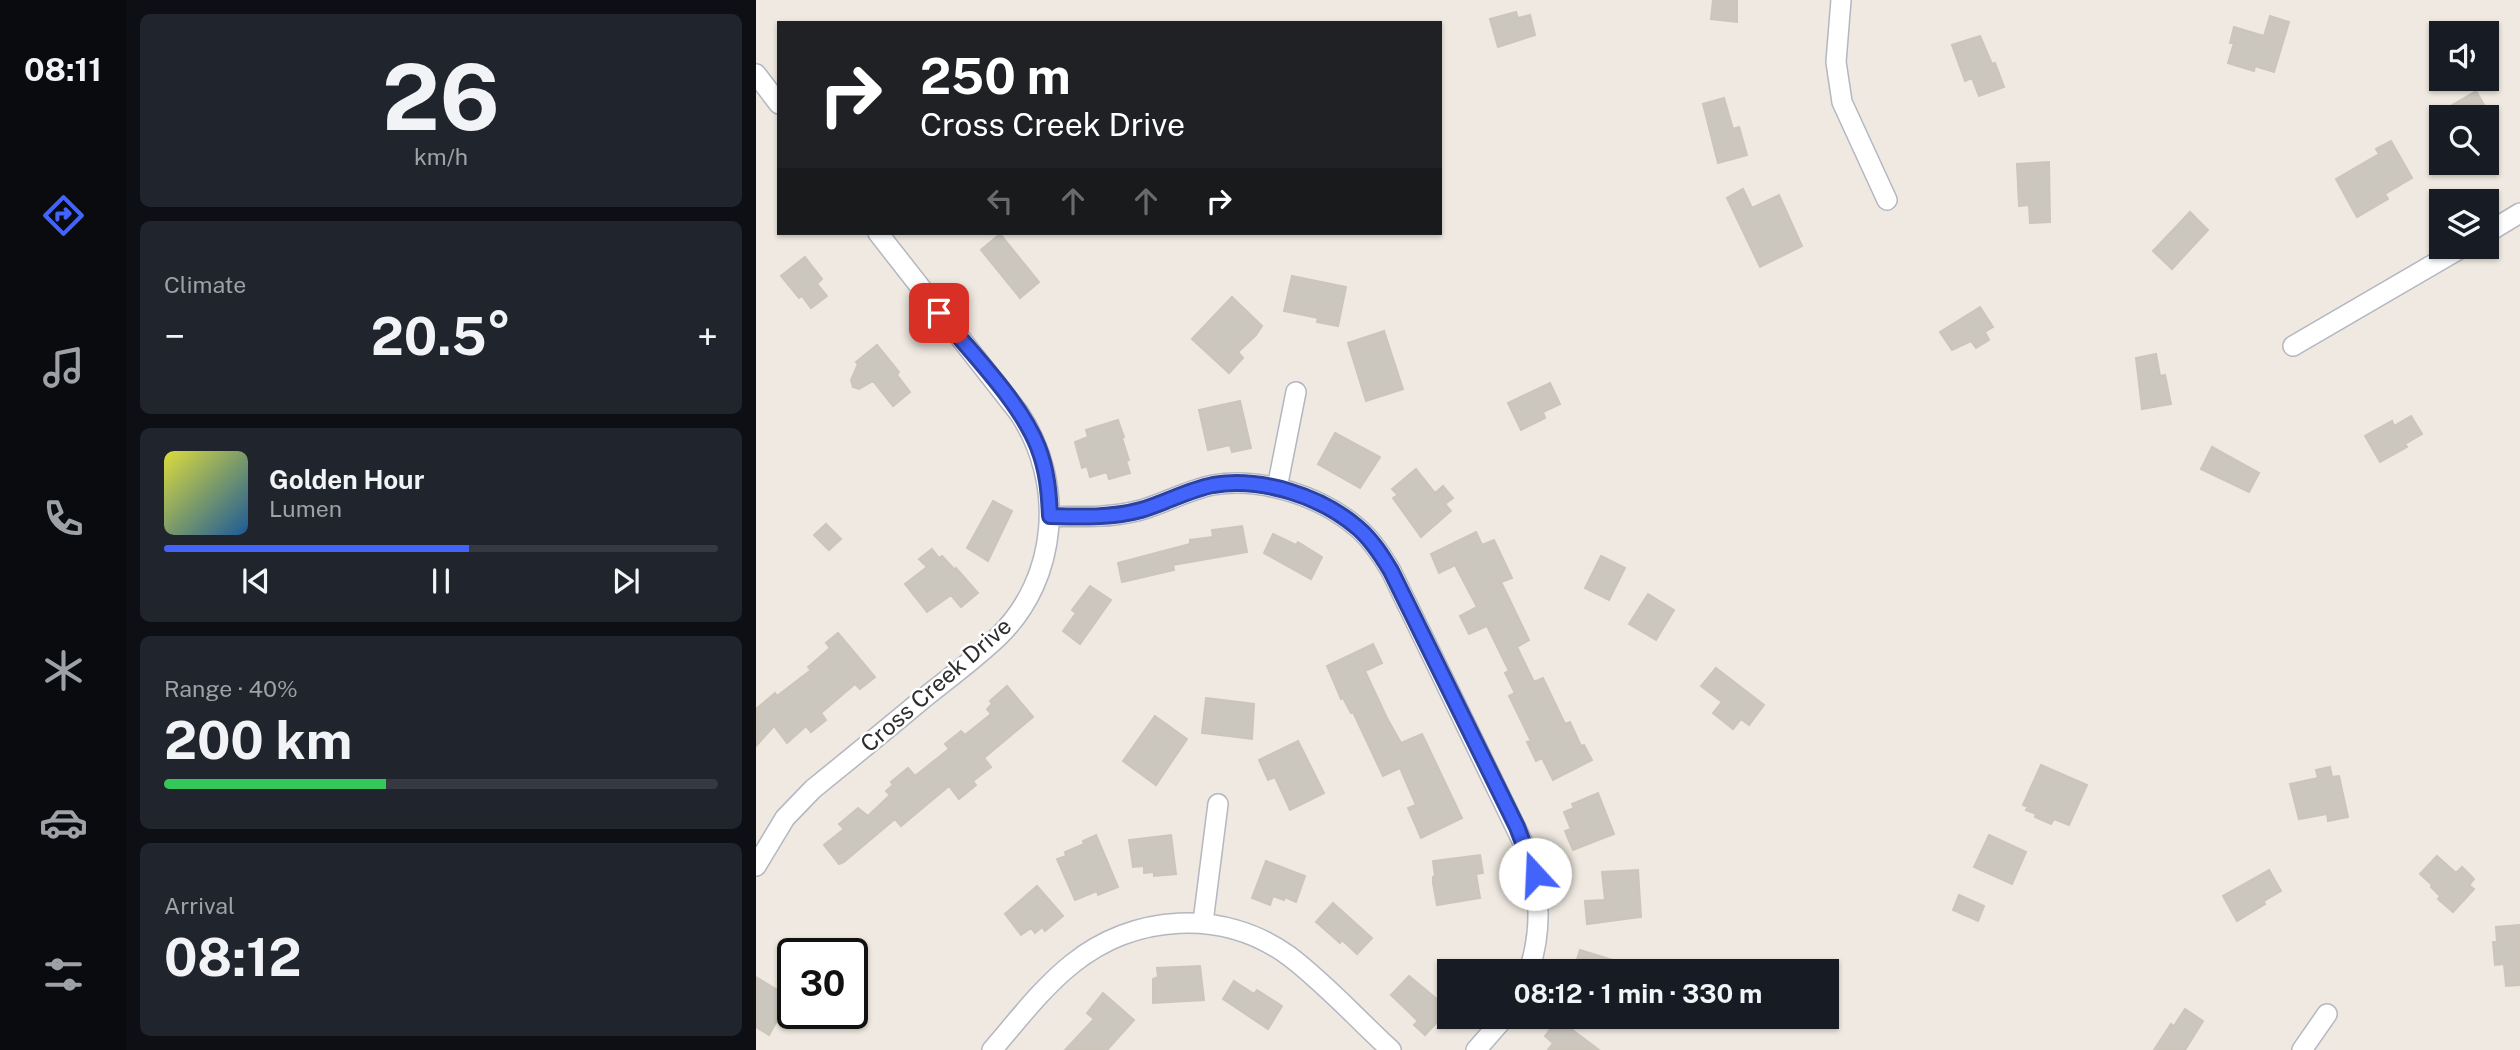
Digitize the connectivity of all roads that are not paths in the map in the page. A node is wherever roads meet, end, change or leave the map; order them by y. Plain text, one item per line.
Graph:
1 (1841, 0) edge
2 (756, 74) edge
3 (777, 101) edge
4 (1887, 200) dead end
5 (2520, 213) edge
6 (2499, 226) edge
7 (880, 235) edge
8 (2442, 259) edge
9 (2293, 346) dead end
10 (1296, 392) dead end
11 (1277, 488) junction
12 (1050, 516) junction
13 (1218, 804) dead end
14 (756, 866) edge
15 (1203, 922) junction
16 (1531, 959) edge
17 (2327, 1014) dead end
18 (1494, 1029) edge
19 (992, 1050) edge
20 (1391, 1050) edge
21 (1476, 1050) edge
22 (2302, 1050) edge

1 - 4 street
2 - 3 street
5 - 6 street
7 - 12 street, Cross Creek Drive
8 - 9 street
10 - 11 street
11 - 12 street
11 - 16 street
12 - 14 street, Cross Creek Drive
13 - 15 street
15 - 19 street
15 - 20 street
17 - 22 street
18 - 21 street

